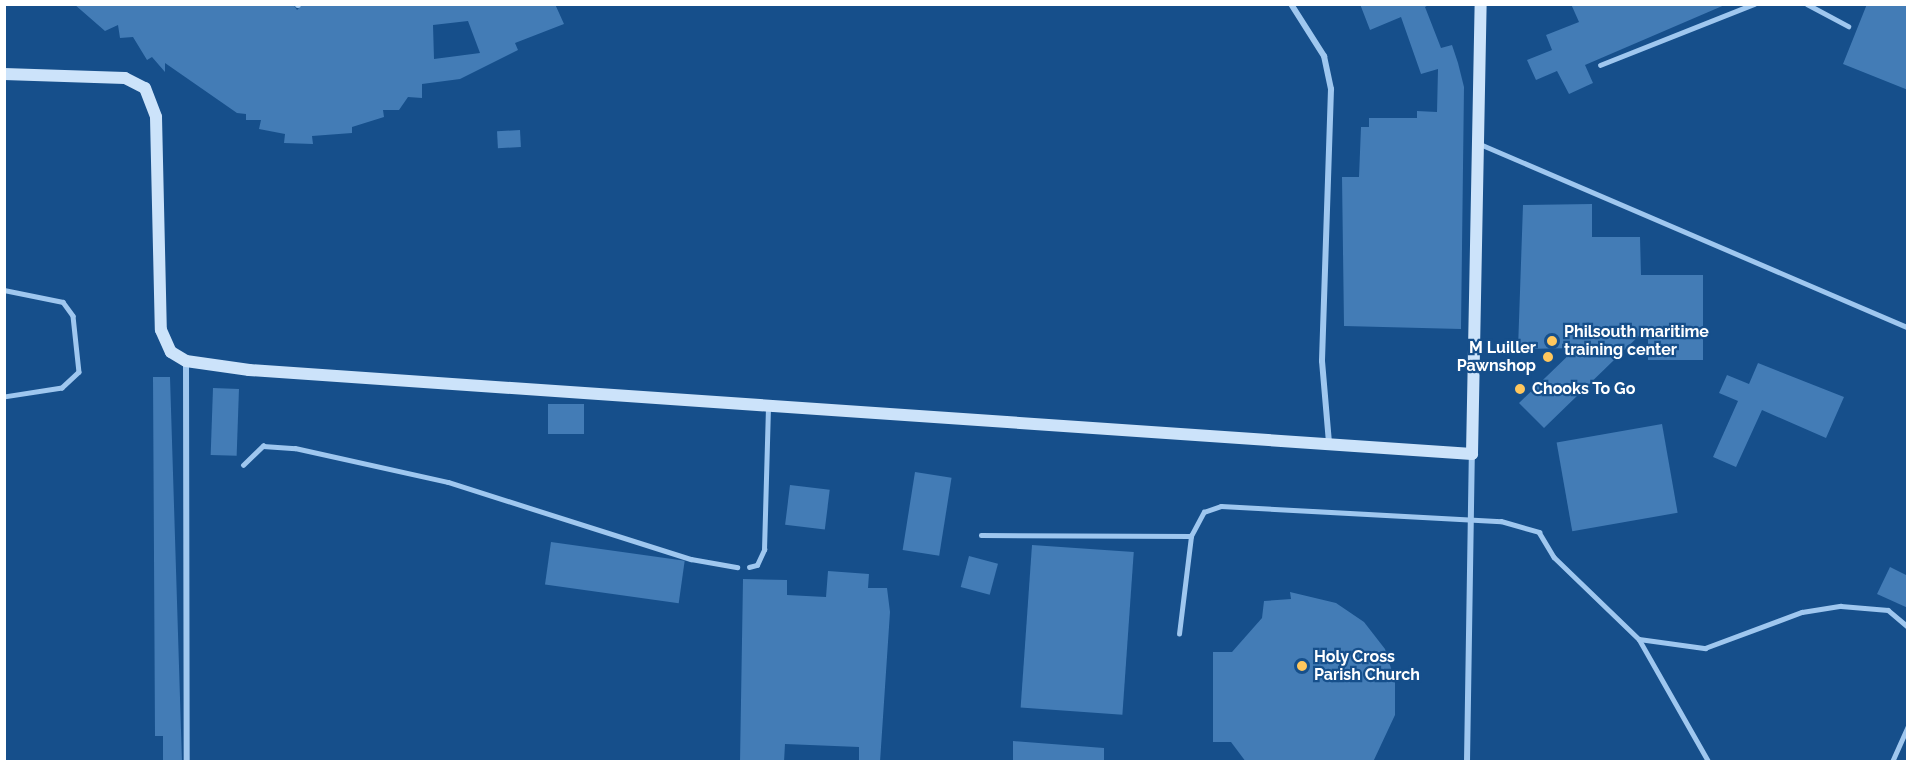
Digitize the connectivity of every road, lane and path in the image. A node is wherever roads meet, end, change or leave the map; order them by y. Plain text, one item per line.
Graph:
1 (1291, 4) edge
2 (1481, 4) edge
3 (1754, 4) edge
4 (1808, 4) edge
5 (1848, 26) dead end
6 (1600, 65) dead end
7 (4, 74) edge
8 (1478, 142) junction
9 (4, 290) edge
10 (1908, 327) edge
11 (186, 361) junction
12 (4, 397) edge
13 (768, 404) junction
14 (1329, 442) junction
15 (1472, 454) junction
16 (243, 465) dead end
17 (1470, 521) junction
18 (981, 535) dead end
19 (1191, 536) junction
20 (737, 567) dead end
21 (749, 567) dead end
22 (1908, 627) edge
23 (1179, 634) dead end
24 (1639, 639) junction
25 (1908, 726) edge
26 (187, 762) edge
27 (1467, 762) edge
28 (1709, 762) edge
29 (1892, 762) edge

1 - 14 street
2 - 8 street
3 - 6 lane
4 - 5 lane
7 - 11 street
8 - 10 lane
8 - 15 street
9 - 12 lane
11 - 13 street
11 - 26 street
13 - 14 street
13 - 21 lane
14 - 15 street
15 - 17 street
16 - 20 lane
17 - 19 lane
17 - 24 lane
17 - 27 street
18 - 19 lane
19 - 23 lane
22 - 24 lane
24 - 28 lane
25 - 29 lane

